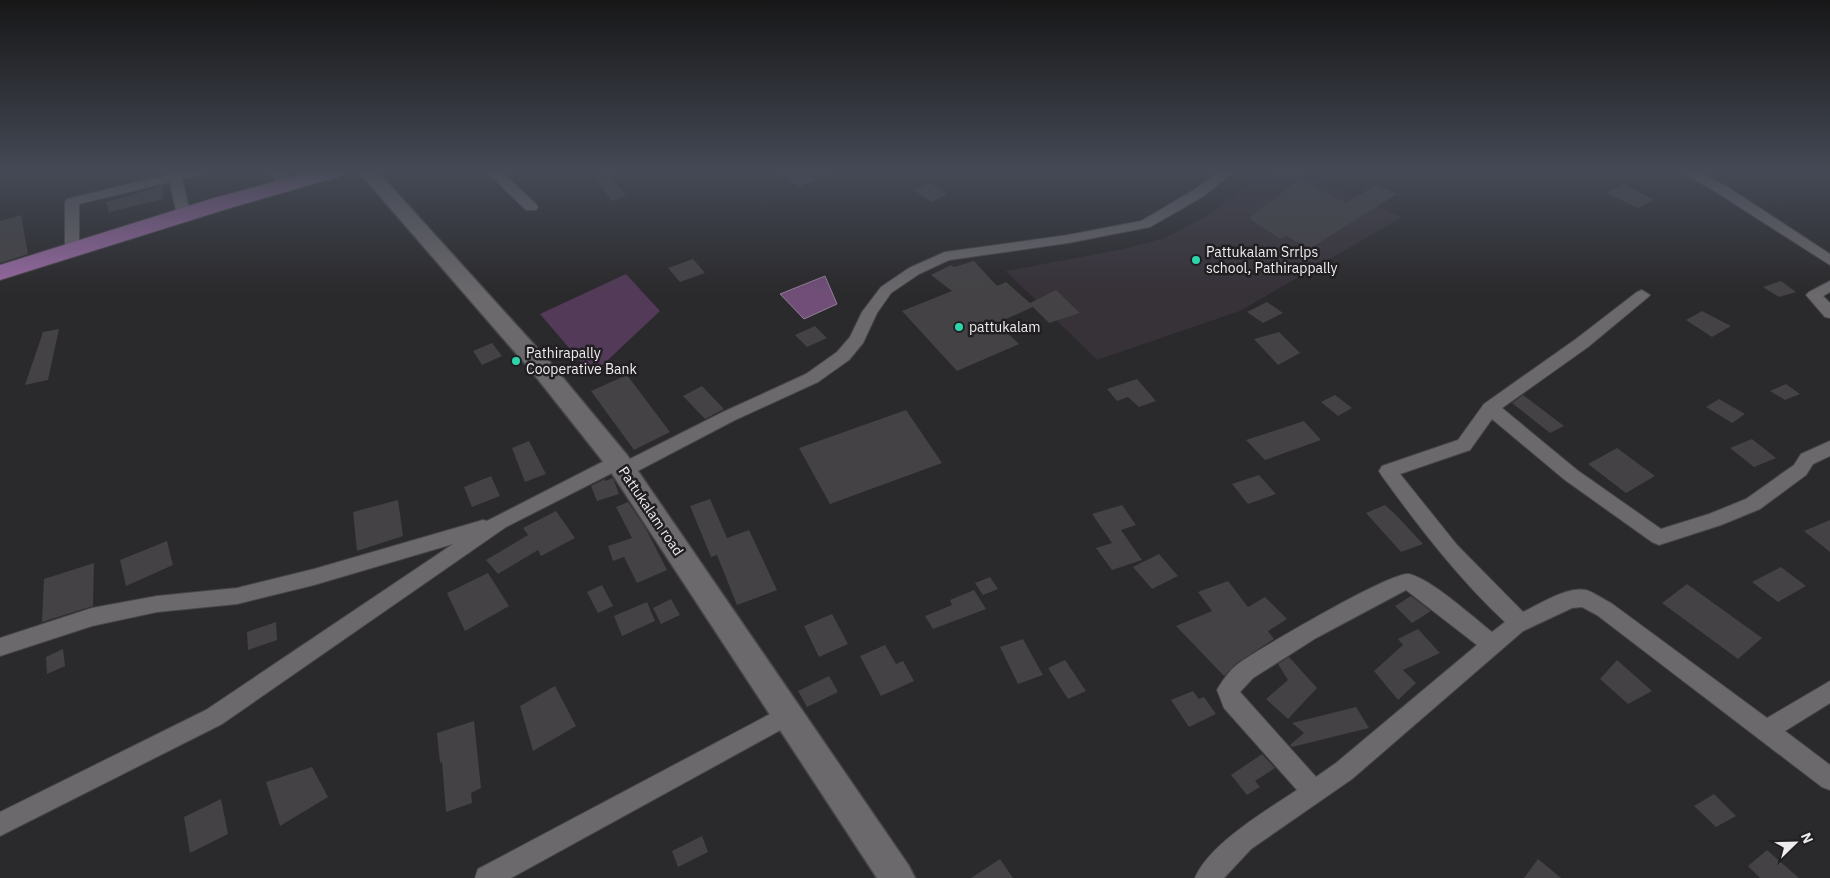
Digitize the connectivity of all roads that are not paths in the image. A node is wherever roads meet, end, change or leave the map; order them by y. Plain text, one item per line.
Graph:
1 (72, 213) edge
2 (183, 213) edge
3 (192, 213) edge
4 (404, 213) edge
5 (1165, 213) edge
6 (1758, 213) edge
7 (184, 216) junction
8 (72, 249) junction
9 (1830, 260) edge
10 (0, 272) edge
11 (1830, 286) edge
12 (1642, 295) dead end
13 (1830, 313) edge
14 (1490, 408) junction
15 (1830, 448) edge
16 (620, 466) junction
17 (499, 522) junction
18 (1521, 623) junction
19 (1493, 645) junction
20 (0, 647) edge
21 (1830, 692) edge
22 (789, 714) junction
23 (1766, 731) junction
24 (1830, 779) edge
25 (1315, 792) junction
26 (0, 824) edge
27 (487, 878) edge
28 (897, 878) edge
29 (1207, 878) edge

1 - 8 street
2 - 7 street
3 - 7 main road
4 - 16 main road, Pattukalam road
5 - 16 street
6 - 9 street
7 - 8 main road
8 - 10 main road
11 - 13 street
12 - 14 street
14 - 15 street
14 - 18 street
16 - 17 street
16 - 22 main road, Pattukalam road
17 - 20 street
17 - 26 street
18 - 19 street
18 - 23 street
19 - 25 street
19 - 25 street
21 - 23 street
22 - 27 street
22 - 28 main road, Pattukalam road
23 - 24 street
25 - 29 street

